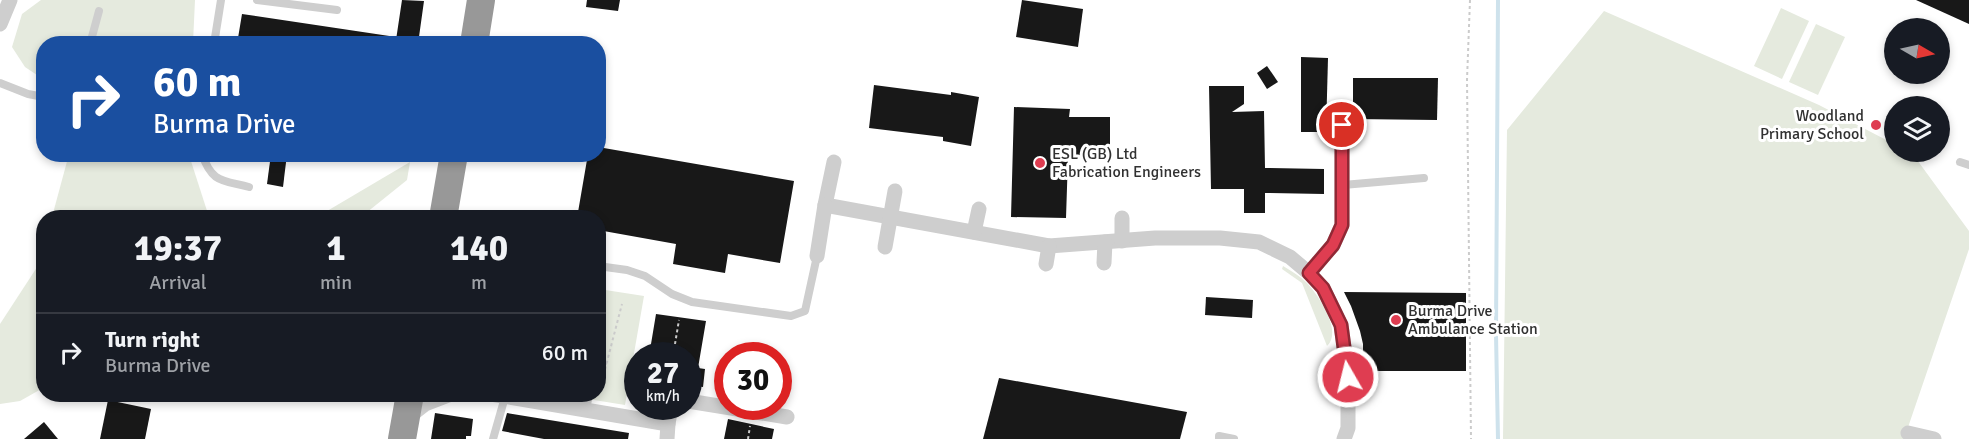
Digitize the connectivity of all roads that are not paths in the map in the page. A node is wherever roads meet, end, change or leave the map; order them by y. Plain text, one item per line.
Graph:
1 (10, 0) edge
2 (221, 0) edge
3 (256, 0) edge
4 (462, 0) edge
5 (482, 0) edge
6 (338, 10) dead end
7 (99, 11) dead end
8 (0, 24) edge
9 (92, 36) edge
10 (215, 36) edge
11 (456, 36) edge
12 (475, 36) edge
13 (0, 83) edge
14 (36, 96) edge
15 (1342, 125) dead end
16 (205, 162) edge
17 (435, 162) edge
18 (453, 162) edge
19 (834, 162) dead end
20 (1960, 162) dead end
21 (1969, 165) edge
22 (1424, 178) dead end
23 (1343, 185) junction
24 (249, 187) dead end
25 (894, 191) dead end
26 (825, 205) junction
27 (979, 209) dead end
28 (426, 210) edge
29 (444, 210) edge
30 (890, 217) junction
31 (1122, 218) dead end
32 (974, 232) junction
33 (1122, 241) junction
34 (1105, 242) junction
35 (1048, 246) junction
36 (885, 247) dead end
37 (817, 256) joint
38 (1104, 263) dead end
39 (1046, 264) dead end
40 (606, 267) edge
41 (1309, 273) junction
42 (430, 402) edge
43 (497, 402) edge
44 (550, 402) edge
45 (588, 402) edge
46 (586, 410) junction
47 (403, 412) edge
48 (668, 431) edge
49 (1908, 433) dead end
50 (384, 439) edge
51 (493, 439) edge
52 (1219, 439) edge
53 (1234, 439) edge
54 (1344, 439) edge
55 (1934, 439) edge

1 - 8 street
2 - 10 lane
3 - 6 lane
4 - 11 highway
5 - 12 highway
7 - 9 lane
13 - 14 lane
15 - 23 street
16 - 24 lane
17 - 28 highway
18 - 29 highway
19 - 26 street
20 - 21 lane
22 - 23 lane
23 - 41 street
25 - 30 street
26 - 30 street
26 - 37 street
27 - 32 street
30 - 32 street
30 - 36 street
31 - 33 street
32 - 35 street
33 - 34 street
33 - 41 street
34 - 35 street
34 - 38 street
35 - 39 street
37 - 40 lane
41 - 54 street
42 - 47 street
43 - 51 lane
44 - 46 street
45 - 46 lane
46 - 48 street
47 - 50 highway
49 - 55 street
52 - 53 lane

